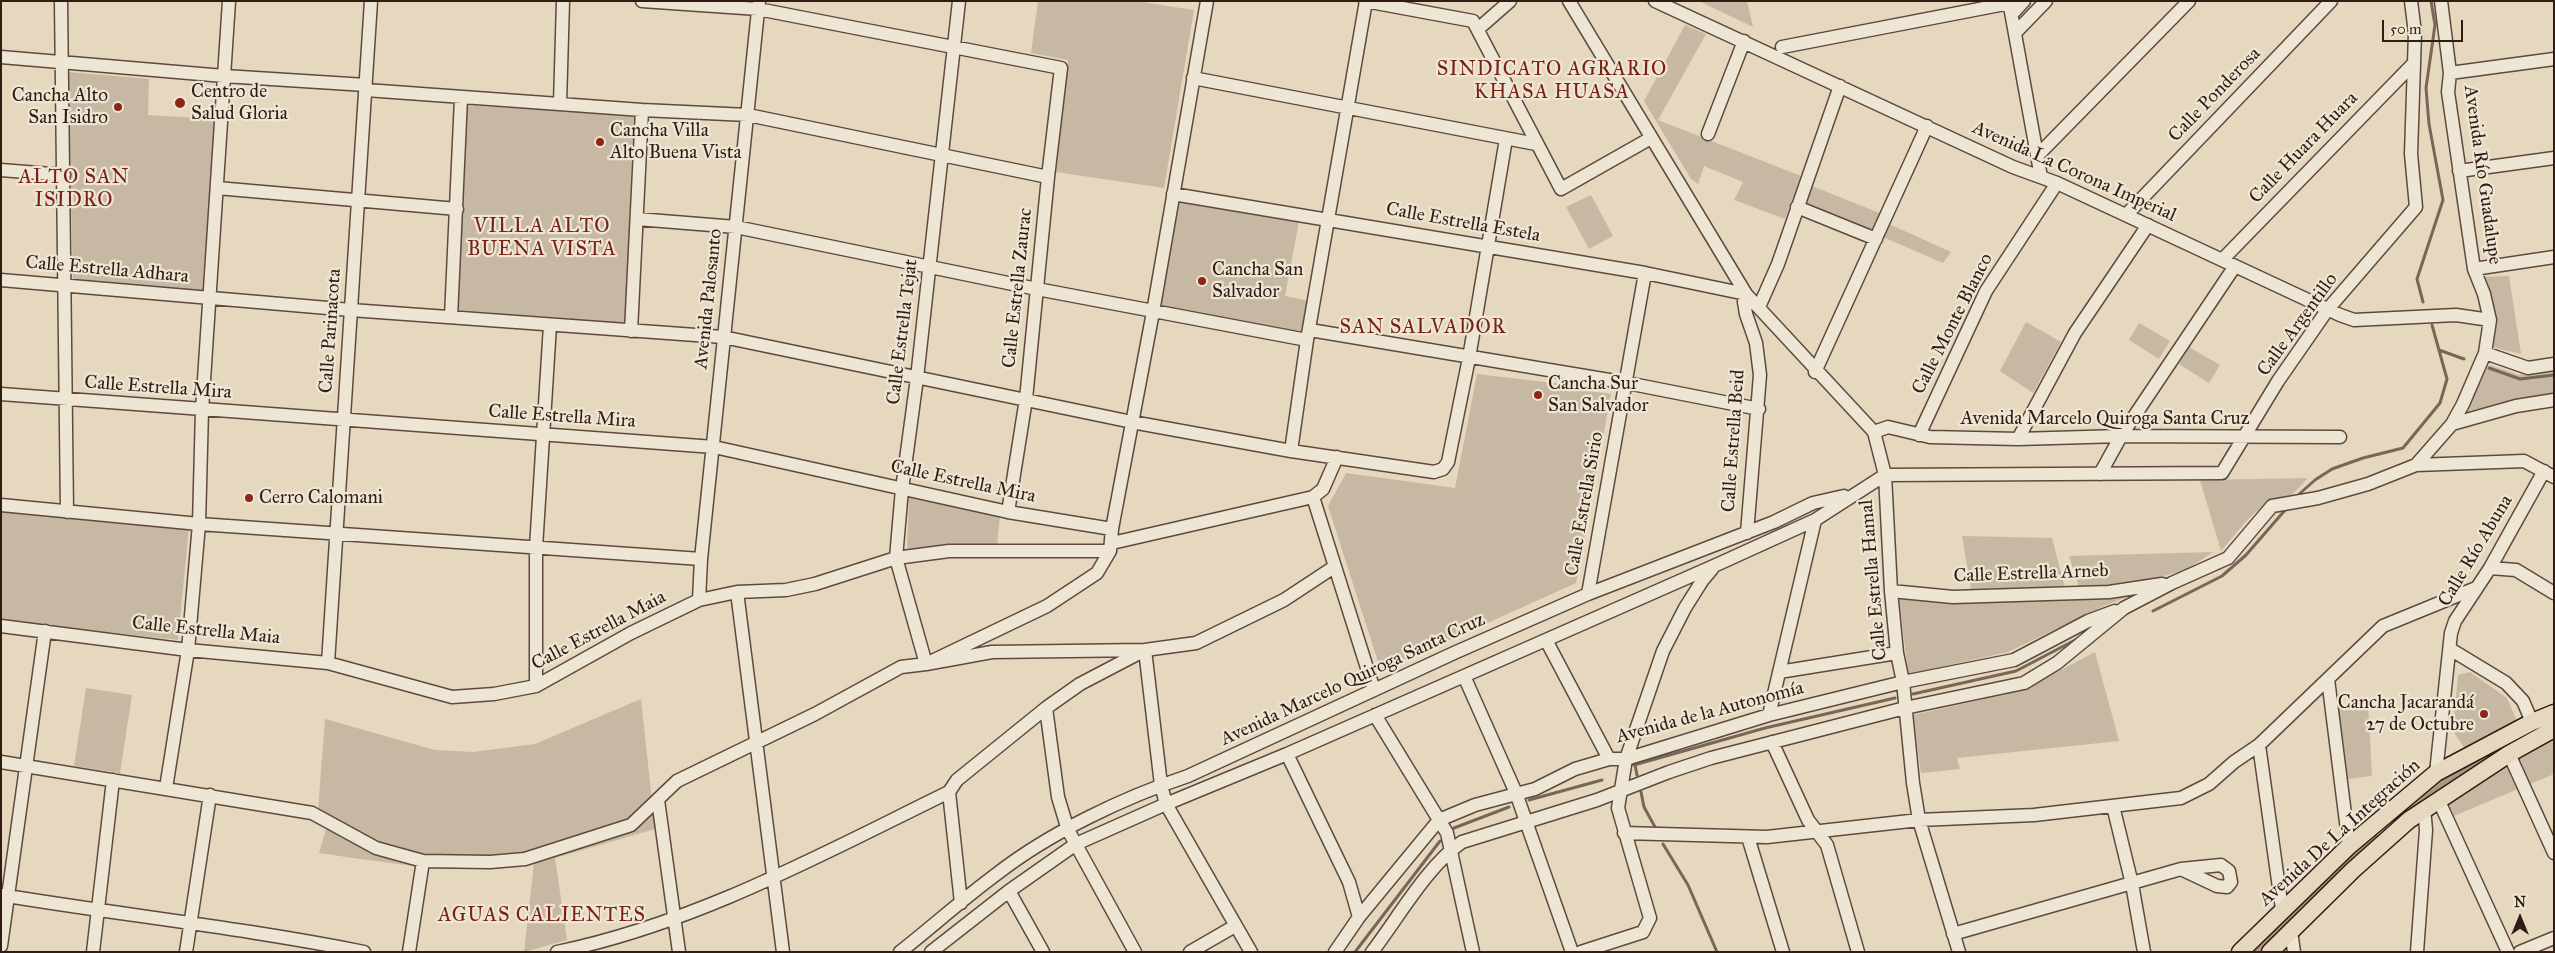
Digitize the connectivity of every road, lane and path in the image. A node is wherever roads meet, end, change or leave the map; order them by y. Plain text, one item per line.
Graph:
1 (61, 1) edge
2 (229, 1) edge
3 (371, 1) edge
4 (563, 1) edge
5 (642, 1) edge
6 (960, 1) edge
7 (1207, 1) edge
8 (1366, 1) edge
9 (1510, 1) edge
10 (1569, 1) edge
11 (1655, 1) edge
12 (2024, 1) edge
13 (2046, 1) edge
14 (2189, 1) edge
15 (2331, 1) edge
16 (2411, 1) edge
17 (2441, 1) edge
18 (758, 5) edge
19 (2010, 6) edge
20 (1478, 29) junction
21 (2015, 33) junction
22 (1744, 41) junction
23 (954, 46) junction
24 (1782, 47) dead end
25 (1, 57) edge
26 (2554, 59) edge
27 (62, 62) junction
28 (2414, 63) junction
29 (2450, 72) junction
30 (224, 76) junction
31 (1193, 78) junction
32 (1840, 86) junction
33 (366, 87) junction
34 (461, 98) junction
35 (560, 104) junction
36 (642, 110) junction
37 (1347, 110) junction
38 (748, 115) junction
39 (1928, 126) junction
40 (1708, 134) dead end
41 (1651, 138) junction
42 (1506, 139) junction
43 (1536, 144) junction
44 (942, 155) junction
45 (2038, 155) junction
46 (2554, 158) edge
47 (1, 170) edge
48 (2459, 171) junction
49 (64, 176) junction
50 (1048, 176) junction
51 (2042, 177) junction
52 (2057, 183) junction
53 (217, 188) junction
54 (1173, 194) junction
55 (358, 200) junction
56 (1797, 207) junction
57 (458, 209) junction
58 (2126, 215) junction
59 (637, 219) junction
60 (1328, 219) junction
61 (2148, 225) junction
62 (736, 227) junction
63 (1876, 239) junction
64 (1486, 246) junction
65 (2554, 257) edge
66 (2222, 260) junction
67 (930, 266) junction
68 (2235, 266) junction
69 (2474, 268) junction
70 (1645, 273) junction
71 (1, 280) edge
72 (64, 286) junction
73 (1037, 289) junction
74 (1746, 294) junction
75 (210, 298) junction
76 (1759, 307) junction
77 (2328, 309) junction
78 (351, 310) junction
79 (1153, 312) junction
80 (451, 317) junction
81 (2490, 320) junction
82 (550, 325) junction
83 (631, 331) junction
84 (1308, 335) junction
85 (723, 337) junction
86 (2485, 353) junction
87 (1469, 358) junction
88 (2554, 364) edge
89 (1815, 372) junction
90 (917, 378) junction
91 (1626, 383) junction
92 (1, 394) edge
93 (1026, 399) junction
94 (67, 400) junction
95 (2554, 400) edge
96 (1759, 409) junction
97 (202, 410) junction
98 (344, 420) junction
99 (1132, 422) junction
100 (2452, 424) junction
101 (1874, 432) junction
102 (545, 435) junction
103 (1919, 435) junction
104 (2121, 436) junction
105 (2340, 437) dead end
106 (2242, 438) junction
107 (2018, 439) junction
108 (714, 447) junction
109 (1291, 450) junction
110 (1337, 457) junction
111 (2416, 465) junction
112 (2100, 474) junction
113 (2549, 474) edge
114 (1884, 475) junction
115 (902, 489) junction
116 (1851, 495) junction
117 (1313, 497) junction
118 (1, 505) edge
119 (67, 512) junction
120 (1008, 512) junction
121 (1815, 520) junction
122 (199, 524) junction
123 (1112, 530) junction
124 (1747, 533) junction
125 (338, 534) junction
126 (1111, 547) junction
127 (536, 548) junction
128 (896, 558) junction
129 (701, 559) junction
130 (1716, 566) junction
131 (1334, 567) junction
132 (2490, 568) junction
133 (2172, 583) junction
134 (2476, 588) junction
135 (1891, 591) junction
136 (737, 592) junction
137 (2554, 593) edge
138 (1588, 594) junction
139 (699, 600) junction
140 (2124, 608) junction
141 (1, 626) edge
142 (45, 631) junction
143 (1546, 640) junction
144 (2450, 649) junction
145 (188, 650) junction
146 (1145, 650) junction
147 (1897, 653) junction
148 (328, 663) junction
149 (926, 664) junction
150 (1779, 672) junction
151 (1464, 676) junction
152 (2328, 679) junction
153 (1903, 682) junction
154 (536, 686) junction
155 (1374, 690) junction
156 (1046, 708) junction
157 (1905, 708) junction
158 (1374, 714) junction
159 (2554, 714) edge
160 (1769, 715) junction
161 (2532, 722) junction
162 (2554, 730) edge
163 (757, 741) junction
164 (1772, 742) junction
165 (2259, 746) junction
166 (1287, 754) junction
167 (2508, 754) junction
168 (1609, 759) junction
169 (1626, 760) junction
170 (1, 762) edge
171 (26, 765) junction
172 (2436, 773) junction
173 (113, 780) junction
174 (1161, 785) junction
175 (166, 788) junction
176 (1622, 790) junction
177 (949, 792) junction
178 (1516, 793) junction
179 (210, 795) junction
180 (2438, 799) junction
181 (658, 800) junction
182 (1166, 804) junction
183 (2114, 806) junction
184 (2424, 808) junction
185 (1440, 820) junction
186 (1919, 820) junction
187 (1528, 822) junction
188 (1068, 830) junction
189 (1624, 833) junction
190 (1818, 833) junction
191 (1748, 838) junction
192 (1076, 844) junction
193 (2350, 846) junction
194 (1452, 849) junction
195 (2554, 853) edge
196 (423, 861) junction
197 (2181, 869) dead end
198 (774, 878) junction
199 (2132, 884) junction
200 (1009, 891) junction
201 (5, 895) edge
202 (961, 903) junction
203 (2282, 910) junction
204 (97, 911) junction
205 (1359, 917) junction
206 (675, 919) junction
207 (190, 924) junction
208 (1235, 926) junction
209 (2291, 931) junction
210 (1953, 934) junction
211 (2554, 938) edge
212 (1, 946) edge
213 (299, 946) edge
214 (570, 950) edge
215 (936, 950) edge
216 (1375, 951) edge
217 (93, 952) edge
218 (186, 952) edge
219 (364, 952) edge
220 (408, 952) edge
221 (556, 952) edge
222 (679, 952) edge
223 (783, 952) edge
224 (900, 952) edge
225 (1043, 952) edge
226 (1135, 952) edge
227 (1190, 952) edge
228 (1251, 952) edge
229 (1335, 952) edge
230 (1473, 952) edge
231 (1572, 952) edge
232 (1581, 952) edge
233 (1783, 952) edge
234 (1858, 952) edge
235 (1959, 952) edge
236 (2144, 952) edge
237 (2240, 952) edge
238 (2270, 952) edge
239 (2294, 952) edge
240 (2417, 952) edge
241 (2508, 952) edge
242 (2520, 952) edge

1 - 27 street
2 - 30 street
3 - 33 street, Calle Parinacota
4 - 35 street
5 - 18 street
6 - 23 street, Calle Estrella Tejat
7 - 31 street
8 - 20 street
8 - 37 street
9 - 20 street
10 - 41 street
11 - 22 street, Avenida La Corona Imperial
12 - 19 street
13 - 21 street
14 - 45 street
15 - 58 street, Calle Ponderosa
16 - 28 street
17 - 29 street, Avenida Río Guadalupe
18 - 23 street
18 - 38 street, Avenida Palosanto
19 - 21 street
19 - 24 street
20 - 43 street
21 - 45 street
22 - 32 street, Avenida La Corona Imperial
22 - 40 street
23 - 44 street, Calle Estrella Tejat
23 - 50 street, Calle Estrella Zaurac
25 - 27 street
26 - 29 street
27 - 30 street
27 - 49 street
28 - 66 street, Calle Huara Huara
28 - 77 street, Calle Argentillo
29 - 48 street, Avenida Río Guadalupe
30 - 33 street
30 - 53 street
31 - 37 street
31 - 54 street
32 - 39 street, Avenida La Corona Imperial
32 - 56 street
33 - 34 street
33 - 55 street, Calle Parinacota
34 - 35 street
34 - 57 street
35 - 36 street
36 - 38 street
36 - 59 street
37 - 42 street
37 - 60 street
38 - 44 street
38 - 62 street, Avenida Palosanto
39 - 51 street, Avenida La Corona Imperial
39 - 63 street
41 - 43 street
41 - 74 street
42 - 43 street
42 - 64 street
44 - 50 street
44 - 67 street, Calle Estrella Tejat
45 - 51 street
46 - 48 street
47 - 49 street
48 - 69 street, Avenida Río Guadalupe
49 - 72 street
50 - 73 street, Calle Estrella Zaurac
51 - 52 street, Avenida La Corona Imperial
52 - 58 street, Avenida La Corona Imperial
52 - 103 street, Calle Monte Blanco
53 - 55 street
53 - 75 street
54 - 60 street, Calle Estrella Estela
54 - 79 street
55 - 57 street
55 - 78 street, Calle Parinacota
56 - 63 street
56 - 76 street
57 - 80 street
58 - 61 street, Avenida La Corona Imperial
59 - 62 street
59 - 83 street
60 - 64 street, Calle Estrella Estela
60 - 84 street
61 - 66 street, Avenida La Corona Imperial
61 - 107 street
62 - 67 street
62 - 85 street, Avenida Palosanto
63 - 89 street
64 - 70 street, Calle Estrella Estela
64 - 87 street
65 - 69 street
66 - 68 street, Avenida La Corona Imperial
67 - 73 street
67 - 90 street, Calle Estrella Tejat
68 - 77 street, Avenida La Corona Imperial
68 - 104 street
69 - 81 street, Avenida Río Guadalupe
70 - 74 street, Calle Estrella Estela
70 - 91 street, Calle Estrella Sirio
71 - 72 street, Calle Estrella Adhara
72 - 75 street, Calle Estrella Adhara
72 - 94 street
73 - 79 street
73 - 93 street, Calle Estrella Zaurac
74 - 76 street
74 - 96 street, Calle Estrella Beid
75 - 78 street, Calle Estrella Adhara
75 - 97 street
76 - 89 street
77 - 81 street, Avenida La Corona Imperial
77 - 106 street, Calle Argentillo
78 - 80 street, Calle Estrella Adhara
78 - 98 street, Calle Parinacota
79 - 84 street
79 - 99 street
80 - 82 street, Calle Estrella Adhara
81 - 86 street, Avenida Río Guadalupe
82 - 83 street, Calle Estrella Adhara
82 - 102 street
83 - 85 street, Calle Estrella Adhara
84 - 87 street
84 - 109 street
85 - 90 street, Calle Estrella Adhara
85 - 108 street, Avenida Palosanto
86 - 88 street
86 - 100 street, Avenida Río Guadalupe
87 - 91 street
87 - 110 street, Calle Estrella Adhara
89 - 101 street
90 - 93 street, Calle Estrella Adhara
90 - 115 street, Calle Estrella Tejat
91 - 96 street
91 - 138 street, Calle Estrella Sirio
92 - 94 street, Calle Estrella Mira
93 - 99 street, Calle Estrella Adhara
93 - 120 street, Calle Estrella Zaurac
94 - 97 street, Calle Estrella Mira
94 - 119 street
95 - 100 street
96 - 124 street, Calle Estrella Beid
97 - 98 street, Calle Estrella Mira
97 - 122 street
98 - 102 street, Calle Estrella Mira
98 - 125 street, Calle Parinacota
99 - 109 street, Calle Estrella Adhara
99 - 123 street
100 - 111 street, Avenida Río Guadalupe
101 - 103 street, Avenida Marcelo Quiroga Santa Cruz
101 - 114 street, Calle Estrella Hamal
102 - 108 street, Calle Estrella Mira
102 - 127 street
103 - 107 street, Avenida Marcelo Quiroga Santa Cruz
104 - 106 street, Avenida Marcelo Quiroga Santa Cruz
104 - 107 street, Avenida Marcelo Quiroga Santa Cruz
104 - 112 street
105 - 106 street, Avenida Marcelo Quiroga Santa Cruz
106 - 112 street, Calle Argentillo
108 - 115 street, Calle Estrella Mira
108 - 129 street, Avenida Palosanto
109 - 110 street, Calle Estrella Adhara
110 - 117 street
111 - 113 street
111 - 133 street
112 - 114 street
113 - 132 street, Calle Río Abuna
114 - 116 street, Avenida Marcelo Quiroga Santa Cruz
114 - 135 street, Calle Estrella Hamal
115 - 120 street, Calle Estrella Mira
115 - 128 street, Calle Estrella Tejat
116 - 121 street, Avenida Marcelo Quiroga Santa Cruz
116 - 124 street, Avenida Marcelo Quiroga Santa Cruz
117 - 126 street, Calle Estrella Maia
117 - 131 street
118 - 119 street
119 - 122 street
120 - 123 street, Calle Estrella Mira
121 - 130 street, Avenida Marcelo Quiroga Santa Cruz
121 - 150 street
122 - 125 street
122 - 145 street
123 - 126 street
124 - 138 street, Avenida Marcelo Quiroga Santa Cruz
125 - 127 street
125 - 148 street, Calle Parinacota
126 - 128 street, Calle Estrella Maia
126 - 149 street
127 - 129 street
127 - 154 street
128 - 136 street, Calle Estrella Maia
128 - 149 street, Calle Estrella Tejat
129 - 139 street, Avenida Palosanto
130 - 143 street, Avenida Marcelo Quiroga Santa Cruz
130 - 169 street
131 - 146 street
131 - 155 street
132 - 134 street, Calle Río Abuna
132 - 137 street
133 - 135 street, Calle Estrella Arneb
133 - 140 street
134 - 144 street, Calle Río Abuna
134 - 152 street
135 - 147 street, Calle Estrella Hamal
136 - 139 street, Calle Estrella Maia
136 - 163 street
138 - 155 street, Avenida Marcelo Quiroga Santa Cruz
139 - 154 street, Calle Estrella Maia
140 - 153 street, Avenida de la Autonomía
140 - 157 street
141 - 142 street, Calle Estrella Maia
142 - 145 street, Calle Estrella Maia
142 - 171 street
143 - 151 street, Avenida Marcelo Quiroga Santa Cruz
143 - 168 street
144 - 161 street
144 - 172 street, Calle Río Abuna
145 - 148 street, Calle Estrella Maia
145 - 175 street
146 - 149 street
146 - 156 street
146 - 174 street
147 - 150 street
147 - 153 street, Calle Estrella Hamal
148 - 154 street, Calle Estrella Maia
149 - 163 street
150 - 160 street
151 - 158 street, Avenida Marcelo Quiroga Santa Cruz
151 - 178 street
152 - 165 street
152 - 193 street
153 - 157 street, Calle Estrella Hamal
153 - 160 street, Avenida de la Autonomía
155 - 174 street, Avenida Marcelo Quiroga Santa Cruz
156 - 177 street
156 - 188 street
157 - 164 street
157 - 186 street, Calle Estrella Hamal
158 - 166 street, Avenida Marcelo Quiroga Santa Cruz
158 - 185 street
159 - 161 main road, Avenida De La Integración
160 - 169 street, Avenida de la Autonomía
161 - 172 main road, Avenida De La Integración
162 - 167 main road, Avenida De La Integración
163 - 181 street
163 - 198 street
164 - 176 street
164 - 190 street
165 - 183 street
165 - 203 street
166 - 182 street, Avenida Marcelo Quiroga Santa Cruz
166 - 205 street
167 - 180 main road, Avenida De La Integración
167 - 195 street
168 - 169 street, Avenida de la Autonomía
168 - 178 street, Avenida de la Autonomía
169 - 176 street
170 - 171 street
171 - 173 street
171 - 201 street
172 - 193 main road, Avenida De La Integración
173 - 175 street
173 - 204 street
174 - 182 street
174 - 188 street, Avenida Marcelo Quiroga Santa Cruz
175 - 179 street
176 - 187 street
176 - 189 street
177 - 198 street
177 - 202 street
178 - 185 street, Avenida de la Autonomía
178 - 187 street
179 - 196 street
179 - 207 street
180 - 184 main road, Avenida De La Integración
180 - 241 street
181 - 196 street
181 - 206 street
182 - 192 street, Avenida Marcelo Quiroga Santa Cruz
182 - 208 street
183 - 186 street
183 - 199 street
184 - 209 main road, Avenida De La Integración
184 - 240 street
185 - 194 street
185 - 205 street, Avenida de la Autonomía
186 - 190 street
186 - 210 street, Calle Estrella Hamal
187 - 194 street
187 - 231 street
188 - 192 street
188 - 202 street, Avenida Marcelo Quiroga Santa Cruz
189 - 191 street
189 - 232 street
190 - 191 street
190 - 234 street
191 - 233 street
192 - 200 street, Avenida Marcelo Quiroga Santa Cruz
192 - 226 street
193 - 203 main road, Avenida De La Integración
194 - 216 street
194 - 230 street
196 - 220 street
197 - 199 street
198 - 206 street
198 - 223 street
199 - 210 street
199 - 236 street
200 - 215 street, Avenida Marcelo Quiroga Santa Cruz
200 - 225 street
201 - 204 street
201 - 212 street
202 - 224 street, Avenida Marcelo Quiroga Santa Cruz
203 - 237 main road, Avenida De La Integración
204 - 207 street
204 - 217 street
205 - 229 street, Avenida de la Autonomía
206 - 214 street
206 - 222 street
207 - 213 street
207 - 218 street
208 - 227 street
208 - 228 street
209 - 238 main road, Avenida De La Integración
209 - 239 street
210 - 235 street, Calle Estrella Hamal
211 - 242 street
213 - 219 street
214 - 221 street

